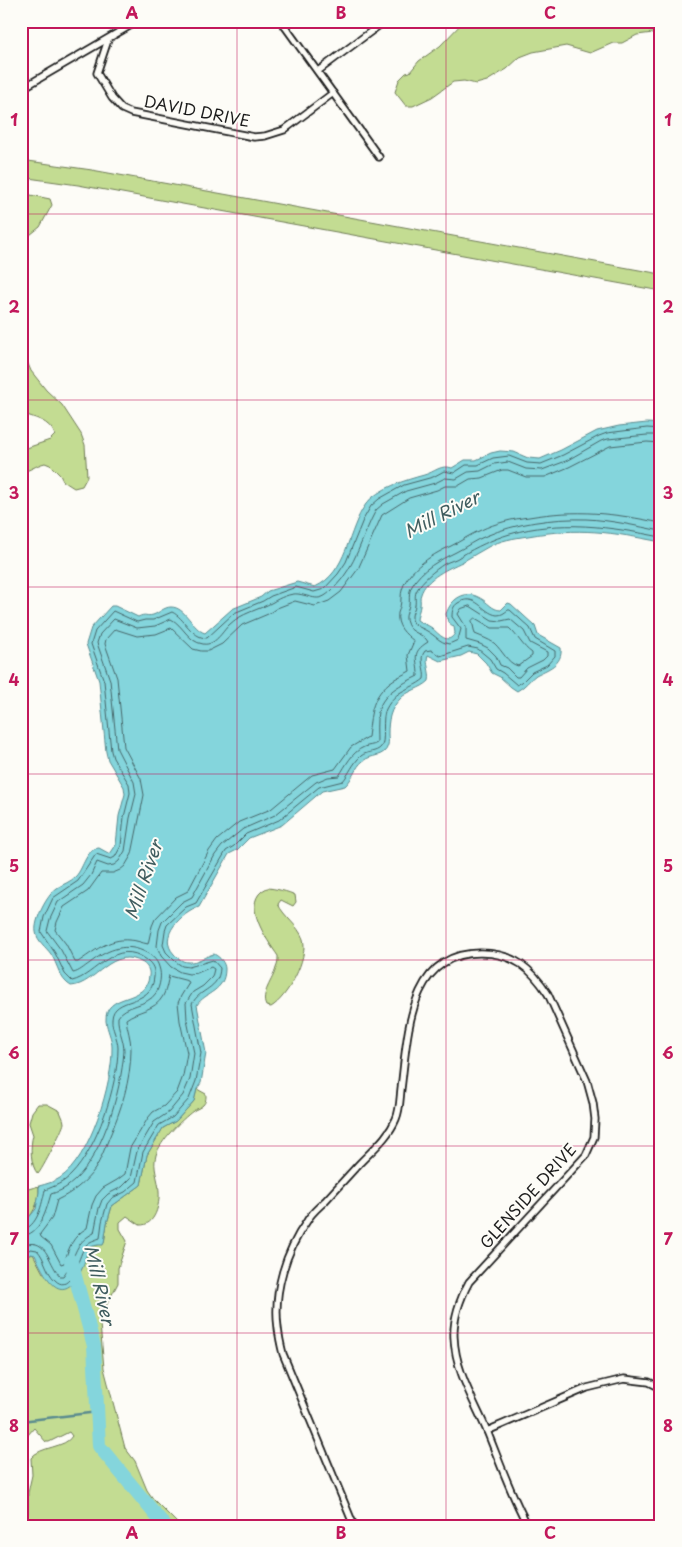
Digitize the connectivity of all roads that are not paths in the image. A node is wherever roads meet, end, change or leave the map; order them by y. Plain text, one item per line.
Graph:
1 (138, 21) edge
2 (281, 21) edge
3 (385, 21) edge
4 (108, 40) junction
5 (318, 71) junction
6 (21, 89) edge
7 (333, 93) junction
8 (379, 157) dead end
9 (661, 1388) edge
10 (487, 1432) junction
11 (354, 1526) edge
12 (528, 1526) edge

1 - 4 street
2 - 5 street
3 - 5 street
4 - 6 street
4 - 7 street, DAVID DRIVE
5 - 7 street
7 - 8 street
9 - 10 street
10 - 11 street, GLENSIDE DRIVE
10 - 12 street, GLENSIDE DRIVE

